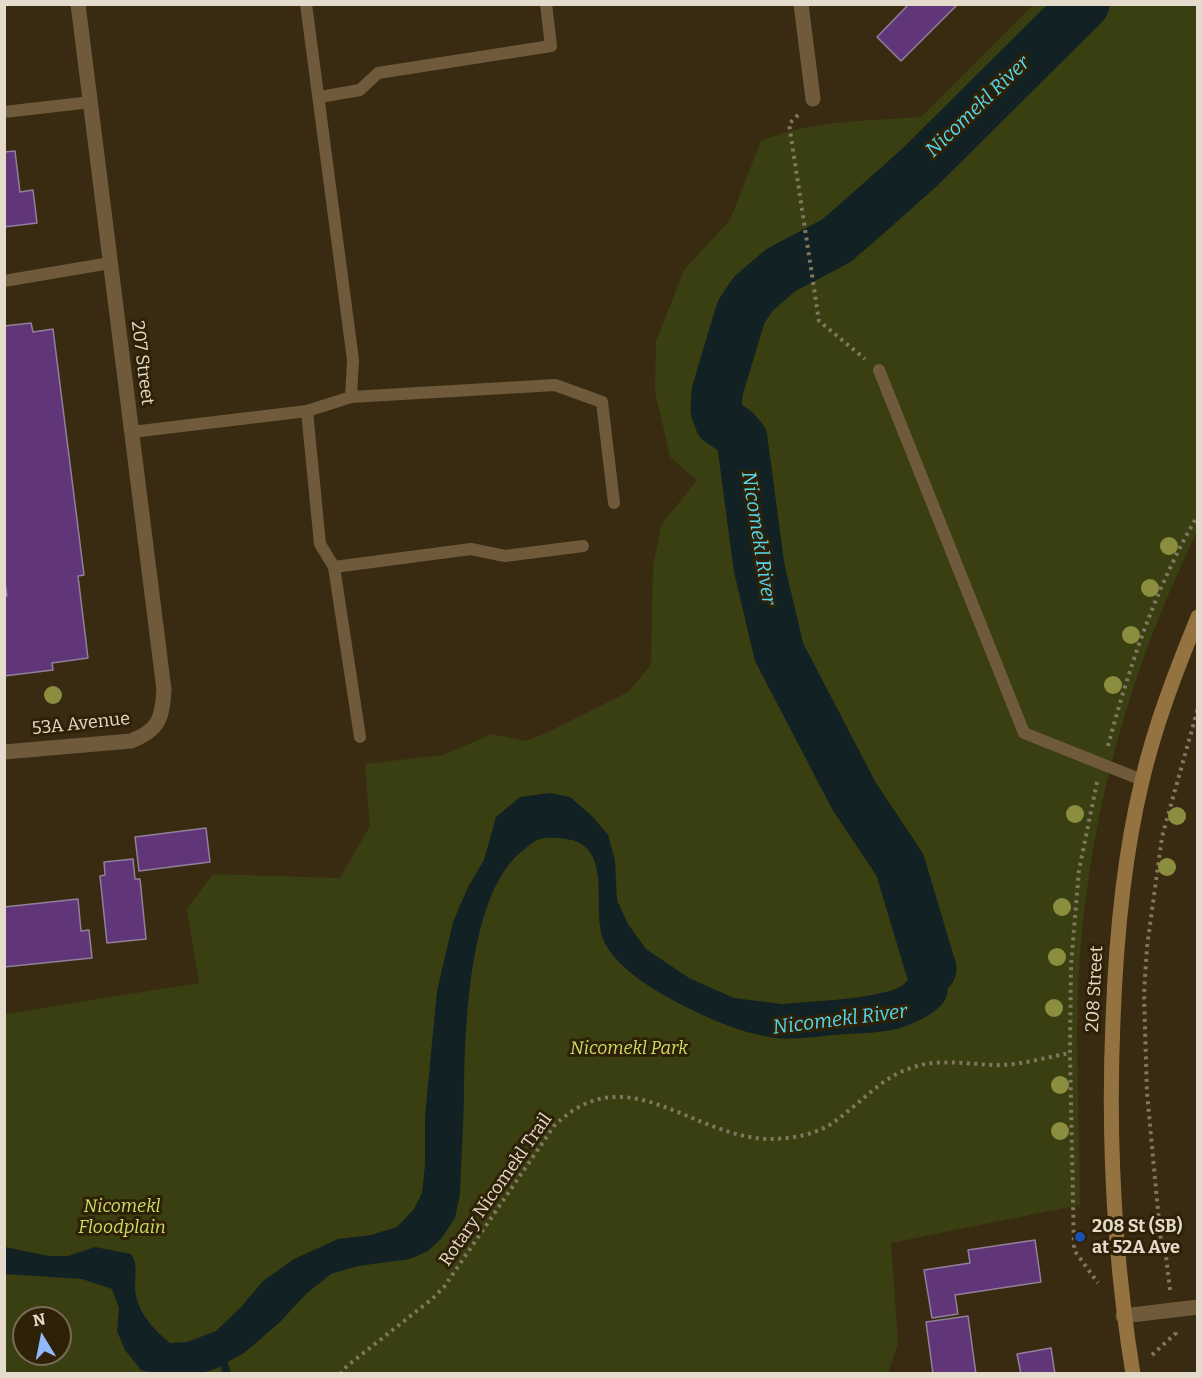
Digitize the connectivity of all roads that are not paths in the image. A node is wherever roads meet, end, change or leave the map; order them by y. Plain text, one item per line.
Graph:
1 (78, 4) edge
2 (306, 4) edge
3 (546, 4) edge
4 (801, 4) edge
5 (320, 96) junction
6 (813, 99) road end
7 (91, 102) junction
8 (4, 112) edge
9 (110, 263) junction
10 (4, 281) edge
11 (879, 370) road end
12 (351, 397) junction
13 (307, 411) junction
14 (132, 432) junction
15 (614, 503) dead end
16 (583, 546) dead end
17 (334, 567) junction
18 (1197, 617) edge
19 (157, 725) joint
20 (360, 737) dead end
21 (4, 752) edge
22 (1142, 780) junction
23 (1197, 1307) edge
24 (1123, 1316) junction
25 (1133, 1374) edge

1 - 7 street, 207 Street
2 - 5 lane
3 - 5 lane
4 - 6 street
5 - 12 lane
7 - 8 lane
7 - 9 street, 207 Street
9 - 10 lane
9 - 14 street, 207 Street
11 - 22 lane
12 - 13 lane
12 - 15 lane
13 - 14 lane
13 - 17 lane
14 - 19 street, 207 Street
16 - 17 lane
17 - 20 lane
18 - 22 main road, 208 Street
19 - 21 street, 53A Avenue
22 - 24 main road, 208 Street
23 - 24 street
24 - 25 main road, 208 Street

